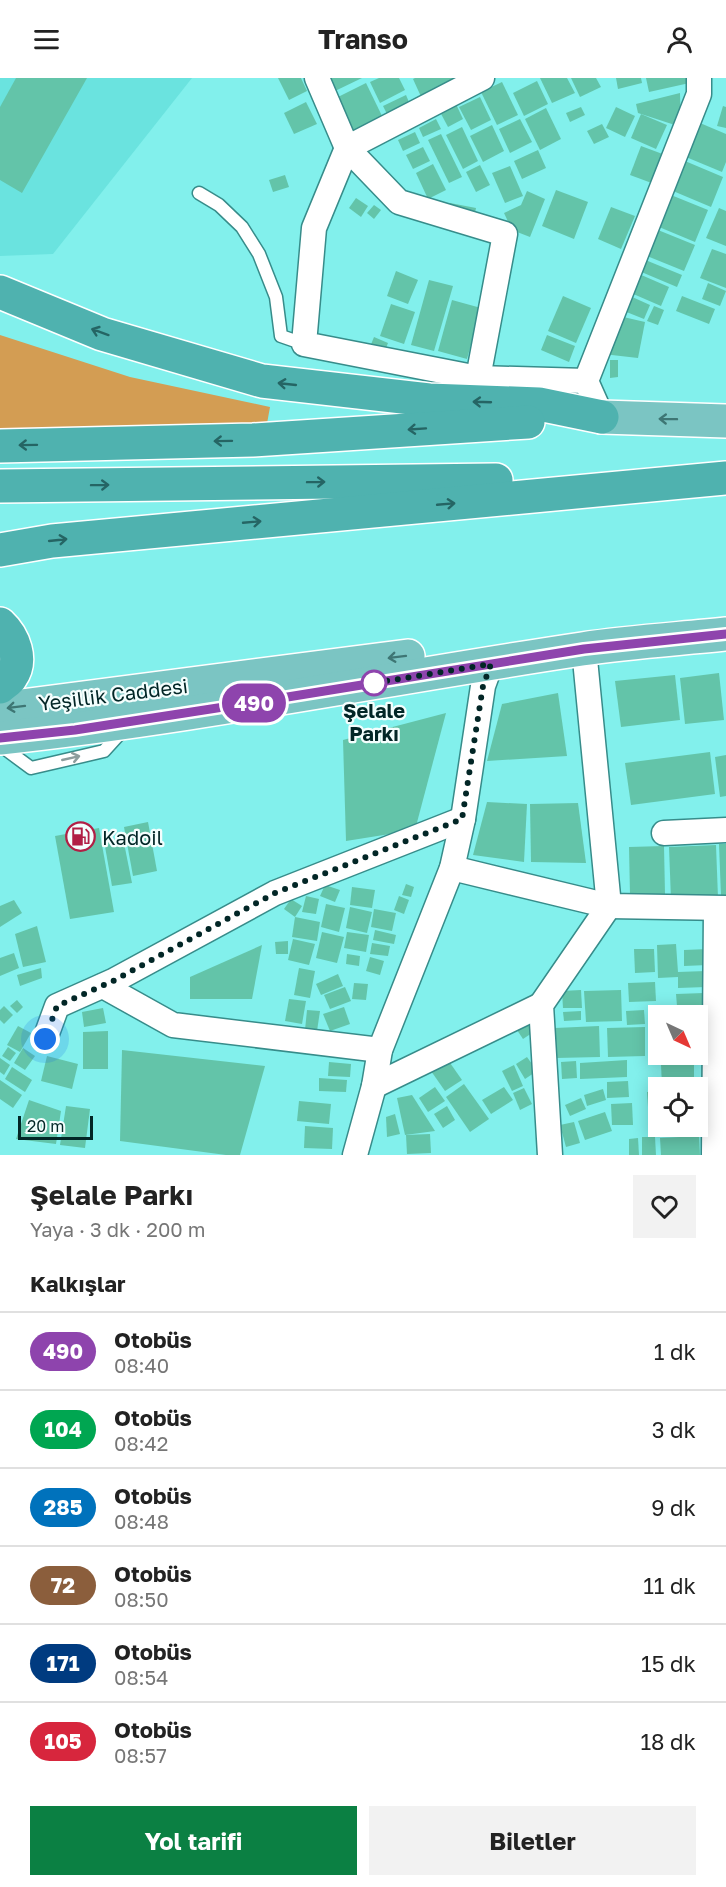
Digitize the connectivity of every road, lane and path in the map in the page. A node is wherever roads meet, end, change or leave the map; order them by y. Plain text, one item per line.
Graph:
1 (317, 78) edge
2 (699, 78) edge
3 (471, 80) edge
4 (347, 148) junction
5 (199, 193) dead end
6 (0, 292) edge
7 (304, 344) junction
8 (478, 378) junction
9 (586, 381) junction
10 (602, 417) junction
11 (726, 421) edge
12 (0, 446) edge
13 (726, 478) edge
14 (0, 486) edge
15 (0, 550) edge
16 (726, 620) edge
17 (0, 624) edge
18 (726, 634) edge
19 (584, 649) junction
20 (491, 664) junction
21 (0, 687) edge
22 (0, 709) edge
23 (132, 721) junction
24 (0, 738) edge
25 (0, 745) edge
26 (462, 819) junction
27 (726, 830) edge
28 (664, 833) dead end
29 (452, 868) junction
30 (609, 906) junction
31 (721, 908) edge
32 (103, 986) junction
33 (541, 1005) junction
34 (45, 1039) dead end
35 (380, 1050) junction
36 (720, 1071) edge
37 (374, 1086) junction
38 (355, 1155) edge
39 (550, 1155) edge
40 (714, 1155) edge

1 - 4 street
2 - 9 street
3 - 4 street
4 - 7 street
4 - 8 street
5 - 7 lane
10 -> 6 highway
7 - 8 street
8 - 9 street
9 - 10 street
11 -> 10 main road
10 -> 12 highway
14 -> 13 highway
15 -> 13 highway
16 -> 22 main road, Yeşillik Caddesi
17 - 21 highway
18 - 19 main road, Yeşillik Caddesi
19 - 20 main road, Yeşillik Caddesi
19 - 30 street
20 - 23 main road, Yeşillik Caddesi
20 - 26 street
23 - 24 main road, Yeşillik Caddesi
25 -> 23 lane
26 - 29 street
26 - 32 street
27 - 28 street
29 - 30 street
29 - 35 street
30 - 31 street
30 - 33 street
31 - 36 street
32 - 34 street
32 - 35 street
33 - 37 street
33 - 39 street
35 - 37 street
36 - 40 street
37 - 38 street

